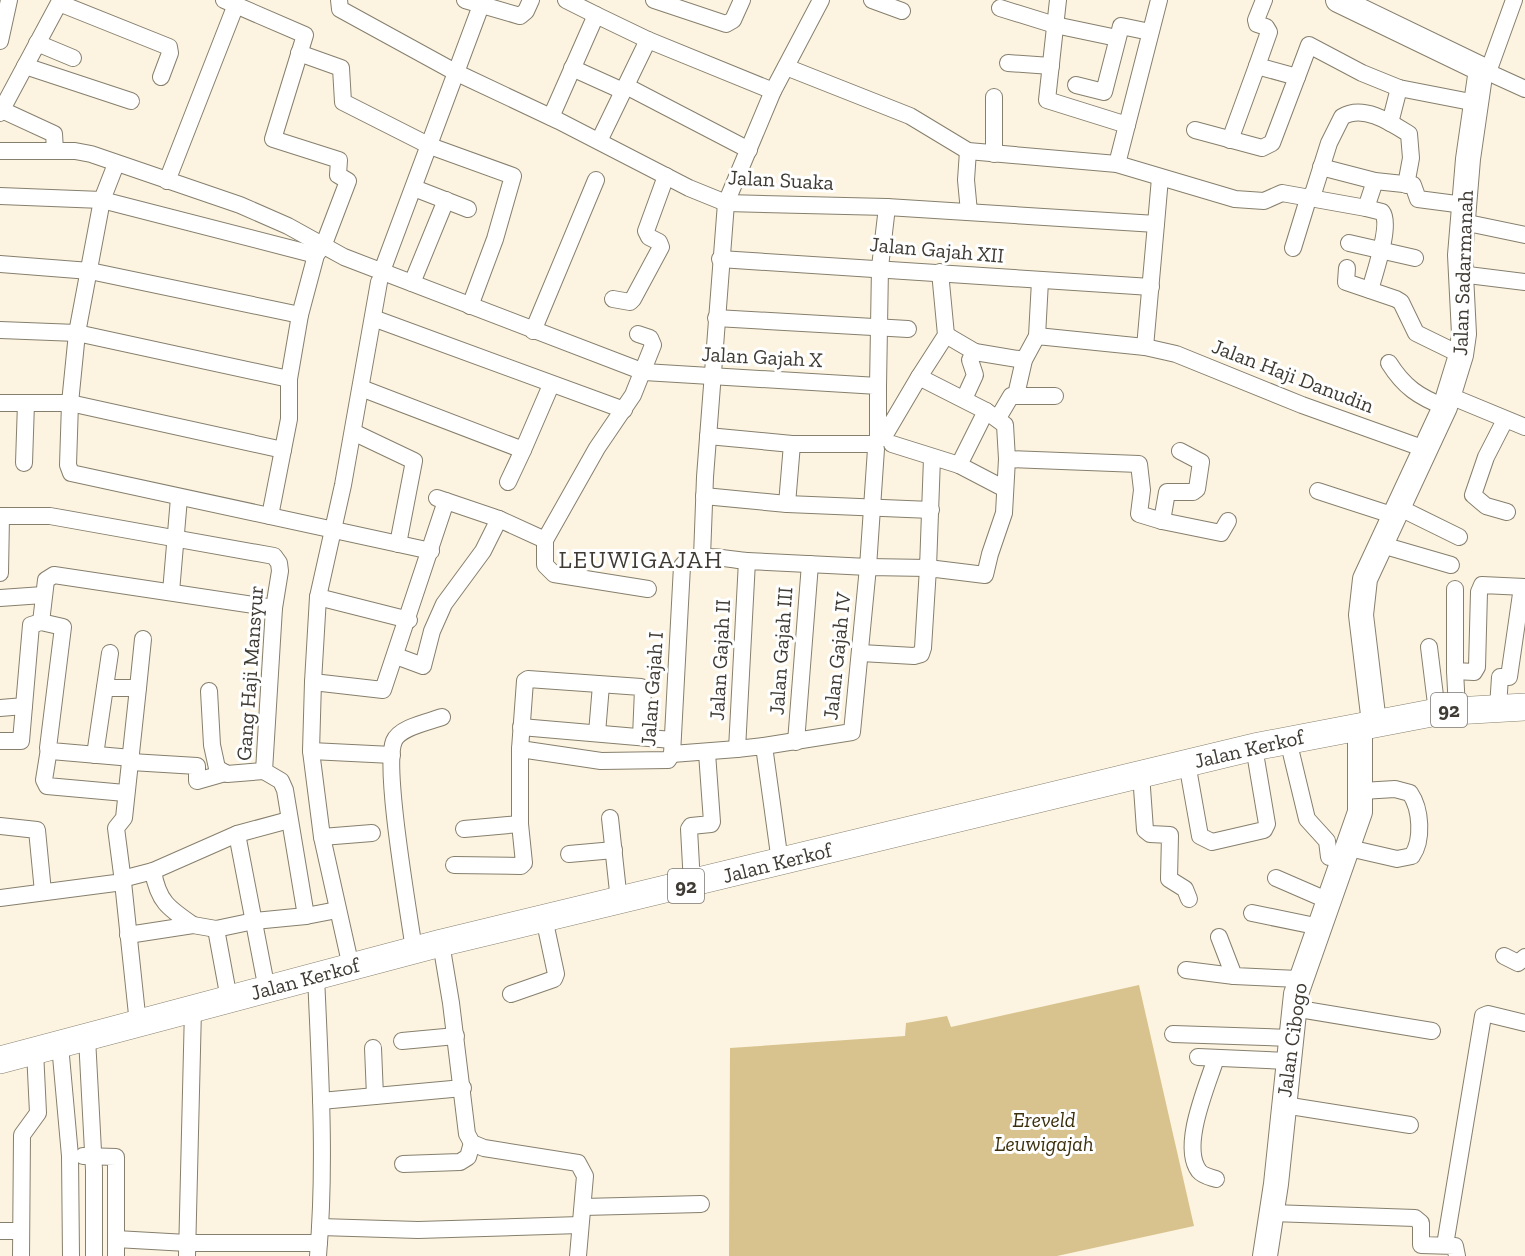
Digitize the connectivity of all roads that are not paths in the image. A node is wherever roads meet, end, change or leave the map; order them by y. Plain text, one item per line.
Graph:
1 (9, 0) edge
2 (339, 0) edge
3 (531, 0) edge
4 (566, 0) edge
5 (654, 0) edge
6 (742, 0) edge
7 (821, 0) edge
8 (872, 0) edge
9 (1058, 0) edge
10 (1264, 0) edge
11 (1338, 0) edge
12 (1514, 0) edge
13 (59, 1) edge
14 (1153, 1) edge
15 (477, 2) edge
16 (230, 4) edge
17 (589, 8) edge
18 (1000, 8) dead end
19 (902, 11) dead end
20 (1055, 25) junction
21 (1150, 32) junction
22 (1, 36) edge
23 (1117, 38) junction
24 (648, 40) junction
25 (37, 43) junction
26 (298, 53) junction
27 (73, 58) dead end
28 (1008, 63) dead end
29 (25, 66) junction
30 (1051, 66) junction
31 (1257, 66) junction
32 (786, 67) junction
33 (572, 68) junction
34 (1484, 71) junction
35 (455, 72) junction
36 (161, 77) dead end
37 (1297, 77) junction
38 (1076, 86) dead end
39 (1399, 88) junction
40 (624, 89) junction
41 (1525, 89) edge
42 (774, 91) junction
43 (1104, 92) junction
44 (994, 97) dead end
45 (130, 101) dead end
46 (1476, 103) junction
47 (1, 112) edge
48 (1097, 116) junction
49 (551, 117) junction
50 (1390, 123) junction
51 (1127, 125) junction
52 (1195, 130) dead end
53 (1230, 140) junction
54 (599, 141) junction
55 (430, 146) junction
56 (55, 150) junction
57 (748, 150) junction
58 (0, 151) edge
59 (968, 151) junction
60 (994, 154) junction
61 (116, 164) junction
62 (1117, 164) junction
63 (1321, 167) junction
64 (666, 176) junction
65 (1160, 178) junction
66 (596, 180) dead end
67 (167, 181) junction
68 (1375, 182) junction
69 (1406, 185) junction
70 (414, 188) junction
71 (0, 196) edge
72 (1310, 196) junction
73 (102, 200) junction
74 (446, 200) junction
75 (726, 203) junction
76 (887, 207) junction
77 (468, 208) dead end
78 (1366, 208) junction
79 (969, 212) junction
80 (1464, 214) junction
81 (1156, 224) junction
82 (1525, 234) edge
83 (1349, 243) dead end
84 (1293, 248) dead end
85 (1382, 249) junction
86 (320, 250) junction
87 (1415, 258) dead end
88 (720, 259) junction
89 (0, 264) edge
90 (880, 267) junction
91 (1347, 268) dead end
92 (90, 271) junction
93 (940, 272) junction
94 (1460, 274) junction
95 (381, 276) junction
96 (1040, 281) junction
97 (1525, 282) edge
98 (412, 283) junction
99 (1151, 287) junction
100 (1370, 290) junction
101 (613, 299) dead end
102 (470, 306) junction
103 (300, 315) junction
104 (374, 318) junction
105 (716, 318) junction
106 (877, 325) junction
107 (909, 328) dead end
108 (0, 330) edge
109 (533, 331) junction
110 (77, 333) junction
111 (638, 334) dead end
112 (946, 335) junction
113 (1037, 336) junction
114 (1145, 347) junction
115 (975, 352) junction
116 (1461, 355) junction
117 (1024, 360) junction
118 (1389, 363) dead end
119 (644, 372) junction
120 (713, 377) junction
121 (919, 377) junction
122 (289, 379) junction
123 (551, 385) junction
124 (878, 386) junction
125 (361, 388) junction
126 (1016, 395) junction
127 (1055, 396) dead end
128 (964, 399) junction
129 (1448, 401) junction
130 (0, 403) edge
131 (26, 403) junction
132 (70, 403) junction
133 (624, 410) junction
134 (992, 414) junction
135 (1505, 420) junction
136 (1525, 427) edge
137 (353, 432) junction
138 (708, 436) junction
139 (881, 443) junction
140 (792, 444) junction
141 (1425, 449) junction
142 (283, 450) junction
143 (523, 450) junction
144 (1180, 451) dead end
145 (932, 458) junction
146 (1007, 459) junction
147 (24, 463) dead end
148 (959, 465) junction
149 (508, 482) dead end
150 (1005, 489) junction
151 (1142, 490) junction
152 (1318, 491) dead end
153 (1167, 492) junction
154 (704, 496) junction
155 (179, 498) junction
156 (787, 504) junction
157 (871, 508) junction
158 (931, 510) junction
159 (1398, 512) junction
160 (1507, 512) dead end
161 (1, 516) edge
162 (270, 516) junction
163 (499, 519) junction
164 (1162, 521) junction
165 (1228, 521) dead end
166 (334, 532) junction
167 (1459, 537) dead end
168 (175, 540) junction
169 (545, 540) junction
170 (398, 544) junction
171 (1382, 545) junction
172 (431, 551) junction
173 (702, 557) junction
174 (747, 561) junction
175 (810, 564) junction
176 (1451, 565) dead end
177 (867, 567) junction
178 (928, 568) junction
179 (0, 573) edge
180 (1524, 587) edge
181 (648, 589) dead end
182 (1455, 589) dead end
183 (171, 592) junction
184 (43, 595) junction
185 (318, 597) junction
186 (0, 598) edge
187 (274, 608) junction
188 (409, 620) junction
189 (41, 622) junction
190 (143, 639) dead end
191 (1429, 647) dead end
192 (110, 653) dead end
193 (861, 653) junction
194 (396, 656) junction
195 (1455, 671) junction
196 (313, 682) junction
197 (601, 685) junction
198 (105, 688) junction
199 (138, 688) junction
200 (208, 691) dead end
201 (24, 706) junction
202 (1498, 707) junction
203 (1525, 707) edge
204 (0, 708) edge
205 (1447, 710) junction
206 (442, 717) dead end
207 (1367, 725) junction
208 (521, 727) junction
209 (597, 733) junction
210 (641, 737) junction
211 (1288, 740) junction
212 (0, 741) edge
213 (21, 741) junction
214 (796, 742) junction
215 (764, 746) junction
216 (672, 747) junction
217 (1254, 747) junction
218 (49, 748) junction
219 (520, 749) junction
220 (737, 749) junction
221 (311, 751) junction
222 (707, 753) junction
223 (95, 755) junction
224 (392, 755) junction
225 (131, 760) junction
226 (1187, 763) junction
227 (264, 771) junction
228 (225, 773) junction
229 (1141, 774) junction
230 (1362, 791) junction
231 (125, 793) junction
232 (610, 818) dead end
233 (289, 820) junction
234 (520, 824) junction
235 (0, 826) edge
236 (464, 829) dead end
237 (372, 833) dead end
238 (237, 834) junction
239 (322, 837) junction
240 (614, 850) junction
241 (1339, 852) junction
242 (569, 854) dead end
243 (780, 862) junction
244 (454, 865) dead end
245 (153, 871) junction
246 (1276, 878) dead end
247 (122, 881) junction
248 (692, 884) junction
249 (43, 892) junction
250 (0, 898) edge
251 (1189, 899) dead end
252 (619, 901) junction
253 (1329, 901) junction
254 (337, 910) junction
255 (1252, 913) dead end
256 (306, 916) junction
257 (544, 918) junction
258 (254, 921) junction
259 (193, 925) junction
260 (1320, 927) junction
261 (216, 929) junction
262 (128, 935) junction
263 (1219, 937) dead end
264 (441, 943) junction
265 (414, 950) junction
266 (1504, 956) dead end
267 (1525, 957) edge
268 (351, 967) junction
269 (1186, 970) dead end
270 (316, 976) junction
271 (1234, 976) junction
272 (1299, 979) junction
273 (267, 990) junction
274 (511, 994) dead end
275 (229, 999) junction
276 (1293, 1008) junction
277 (194, 1009) junction
278 (1525, 1023) edge
279 (138, 1024) junction
280 (1432, 1031) dead end
281 (1173, 1034) dead end
282 (456, 1036) junction
283 (87, 1038) junction
284 (402, 1041) dead end
285 (48, 1048) junction
286 (373, 1048) dead end
287 (1290, 1049) junction
288 (1198, 1057) dead end
289 (1216, 1058) junction
290 (0, 1060) edge
291 (463, 1088) junction
292 (375, 1096) junction
293 (321, 1101) junction
294 (1284, 1105) junction
295 (1410, 1125) dead end
296 (472, 1143) junction
297 (93, 1155) junction
298 (70, 1156) junction
299 (403, 1164) dead end
300 (1216, 1179) dead end
301 (701, 1204) dead end
302 (583, 1207) junction
303 (1272, 1213) junction
304 (580, 1225) junction
305 (0, 1231) edge
306 (21, 1231) junction
307 (319, 1242) edge
308 (116, 1248) edge
309 (187, 1250) edge
310 (1451, 1250) edge
311 (21, 1256) edge
312 (71, 1256) edge
313 (94, 1256) edge
314 (578, 1256) edge
315 (1265, 1256) edge

1 - 22 street
2 - 35 street, Jalan Suaka
3 - 15 street
4 - 17 street
5 - 6 street
7 - 32 street
8 - 19 street
9 - 20 street
10 - 31 street
11 - 34 main road
12 - 34 street
13 - 25 street
13 - 36 street
14 - 21 street
15 - 35 street
16 - 26 street
16 - 67 street
17 - 24 street
17 - 33 street
18 - 20 street
20 - 23 street
20 - 30 street
21 - 23 street
21 - 51 street
23 - 43 street
24 - 40 street
24 - 42 street
25 - 27 street
25 - 29 street
26 - 55 street
26 - 86 street
28 - 30 street
29 - 45 street
29 - 47 street
30 - 48 street
31 - 37 street
31 - 53 street
32 - 42 street
32 - 59 street
33 - 40 street
33 - 49 street
34 - 41 street
34 - 46 main road, Jalan Sadarmanah
35 - 49 street, Jalan Suaka
35 - 55 street
37 - 39 street
37 - 53 street
38 - 43 street
39 - 46 street
39 - 50 street
40 - 54 street
40 - 57 street
42 - 57 street
43 - 48 street
44 - 60 street
46 - 80 main road, Jalan Sadarmanah
47 - 56 street
48 - 51 street
49 - 54 street, Jalan Suaka
50 - 63 street
50 - 69 street
51 - 62 street
52 - 53 street
54 - 64 street, Jalan Suaka
55 - 70 street
55 - 102 street
56 - 58 street
56 - 61 street
57 - 75 street
59 - 60 street
59 - 79 street
60 - 62 street
61 - 67 street
61 - 73 street
62 - 65 street
63 - 68 street
63 - 72 street
64 - 75 street, Jalan Suaka
64 - 101 street
65 - 72 street
65 - 81 street
66 - 109 street
67 - 86 street
68 - 69 street
68 - 78 street
69 - 80 street
70 - 74 street
70 - 95 street
71 - 73 street
72 - 78 street
72 - 84 street
73 - 86 street
73 - 92 street
74 - 77 street
74 - 98 street
75 - 76 street, Jalan Suaka
75 - 88 street
76 - 79 street, Jalan Suaka
76 - 90 street
78 - 85 street
79 - 81 street, Jalan Suaka
80 - 82 street
80 - 94 main road, Jalan Sadarmanah
81 - 99 street
83 - 85 street
85 - 87 street
85 - 100 street
86 - 95 street, Jalan Gajah X
86 - 103 street
88 - 90 street, Jalan Gajah XII
88 - 105 street
89 - 92 street
90 - 93 street, Jalan Gajah XII
90 - 106 street
91 - 100 street
92 - 103 street
92 - 110 street
93 - 96 street, Jalan Gajah XII
93 - 112 street
94 - 97 street
94 - 116 main road, Jalan Sadarmanah
95 - 98 street, Jalan Gajah X
95 - 104 street
96 - 99 street, Jalan Gajah XII
96 - 113 street
98 - 102 street, Jalan Gajah X
99 - 114 street
100 - 116 street
102 - 109 street, Jalan Gajah X
103 - 122 street
104 - 123 street
104 - 125 street
105 - 106 street
105 - 120 street
106 - 107 street
106 - 124 street
108 - 110 street
109 - 119 street, Jalan Gajah X
110 - 122 street
110 - 132 street
111 - 119 street
112 - 115 street
112 - 121 street
113 - 114 street, Jalan Haji Danudin
113 - 117 street
114 - 141 street, Jalan Haji Danudin
115 - 117 street
115 - 128 street
116 - 129 main road, Jalan Sadarmanah
117 - 126 street
118 - 129 street
119 - 120 street, Jalan Gajah X
119 - 133 street
120 - 124 street, Jalan Gajah X
120 - 138 street
121 - 128 street
121 - 139 street
122 - 142 street
123 - 133 street
123 - 143 street
124 - 139 street
125 - 137 street
125 - 143 street
126 - 127 street
126 - 134 street
128 - 134 street
129 - 135 street
129 - 141 main road, Jalan Sadarmanah
130 - 131 street
131 - 132 street
131 - 147 street
132 - 142 street
132 - 155 street
133 - 169 street
134 - 146 street
134 - 148 street
135 - 136 street
135 - 160 street
137 - 166 street
137 - 170 street
138 - 140 street
138 - 154 street
139 - 140 street
139 - 145 street
139 - 157 street
140 - 156 street
141 - 159 main road, Jalan Sadarmanah
142 - 162 street
143 - 149 street
144 - 153 street
145 - 148 street
145 - 158 street
146 - 150 street
146 - 151 street
148 - 150 street
150 - 178 street
151 - 153 street
151 - 164 street
152 - 159 street
153 - 164 street
154 - 156 street
154 - 173 street
155 - 162 street
155 - 168 street
156 - 157 street
157 - 158 street
157 - 177 street
158 - 178 street
159 - 167 street
159 - 171 main road, Jalan Sadarmanah
161 - 168 street
161 - 179 street
162 - 166 street
163 - 169 street
163 - 172 street
163 - 194 street
164 - 165 street
166 - 170 street
166 - 185 street
168 - 183 street
168 - 187 street, Gang Haji Mansyur
169 - 181 street
170 - 172 street
171 - 176 street
171 - 207 main road, Jalan Sadarmanah
172 - 188 street
173 - 174 street
173 - 216 street, Jalan Gajah I
174 - 175 street
174 - 220 street, Jalan Gajah II
175 - 177 street
175 - 214 street, Jalan Gajah III
177 - 178 street
177 - 193 street, Jalan Gajah IV
178 - 193 street
180 - 195 street
180 - 202 street
182 - 195 street
183 - 184 street
183 - 187 street
184 - 186 street
184 - 189 street
185 - 188 street
185 - 196 street
187 - 227 street, Gang Haji Mansyur
188 - 194 street
189 - 201 street
189 - 218 street
190 - 199 street
191 - 205 street
192 - 198 street
193 - 214 street, Jalan Gajah IV
194 - 196 street
195 - 205 street
196 - 221 street
197 - 208 street
197 - 209 street
197 - 210 street
198 - 199 street
198 - 223 street
199 - 225 street
200 - 228 street
201 - 204 street
201 - 213 street
202 - 203 main road, Jalan Kerkof / 92
202 - 205 main road, Jalan Kerkof / 92
205 - 207 main road, Jalan Kerkof / 92
206 - 224 street
207 - 211 main road, Jalan Kerkof / 92
207 - 230 main road, Jalan Cibogo
208 - 209 street
208 - 219 street
209 - 210 street
210 - 216 street
211 - 217 main road, Jalan Kerkof / 92
211 - 241 street
212 - 213 street
213 - 218 street
214 - 215 street, Jalan Gajah IV
215 - 220 street, Jalan Gajah II
215 - 243 street
216 - 219 street, Jalan Gajah I
216 - 222 street
217 - 226 main road, Jalan Kerkof / 92
217 - 226 street
218 - 223 street
218 - 231 street
219 - 234 street
220 - 222 street
221 - 224 street
221 - 239 street
222 - 248 street
223 - 225 street
224 - 265 street
225 - 228 street
225 - 231 street
226 - 229 main road, Jalan Kerkof / 92
227 - 228 street
227 - 233 street, Gang Haji Mansyur
229 - 243 main road, Jalan Kerkof / 92
229 - 251 street
230 - 241 main road, Jalan Cibogo
230 - 241 street
231 - 247 street
232 - 240 street
233 - 238 street
233 - 256 street, Gang Haji Mansyur
234 - 236 street
234 - 244 street
235 - 249 street
237 - 239 street
238 - 245 street
238 - 258 street
239 - 254 street
240 - 242 street
240 - 252 street
241 - 253 main road, Jalan Cibogo
243 - 248 main road, Jalan Kerkof / 92
245 - 247 street
245 - 259 street
246 - 253 street
247 - 249 street
247 - 262 street
248 - 252 main road, Jalan Kerkof / 92
249 - 250 street
252 - 257 main road, Jalan Kerkof / 92
253 - 260 main road, Jalan Cibogo
254 - 256 street
254 - 268 street
255 - 260 street
256 - 258 street
257 - 264 main road, Jalan Kerkof / 92
257 - 274 street
258 - 261 street
258 - 273 street
259 - 261 street
259 - 262 street
260 - 272 main road, Jalan Cibogo
261 - 275 street
262 - 279 street
263 - 271 street
264 - 265 main road, Jalan Kerkof / 92
264 - 282 street
265 - 268 main road, Jalan Kerkof / 92
266 - 267 street
268 - 270 main road, Jalan Kerkof / 92
269 - 271 street
270 - 273 main road, Jalan Kerkof / 92
270 - 293 street
271 - 272 street
272 - 276 main road, Jalan Cibogo
273 - 275 main road, Jalan Kerkof / 92
275 - 277 main road, Jalan Kerkof / 92
276 - 280 street
276 - 287 main road, Jalan Cibogo
277 - 279 main road, Jalan Kerkof / 92
277 - 309 street
278 - 310 street
279 - 283 main road, Jalan Kerkof / 92
281 - 287 street
282 - 284 street
282 - 291 street
283 - 285 main road, Jalan Kerkof / 92
283 - 297 street
285 - 290 main road, Jalan Kerkof / 92
285 - 298 street
285 - 306 street
286 - 292 street
287 - 289 street
287 - 294 main road, Jalan Cibogo
288 - 289 street
289 - 300 street
291 - 292 street
291 - 296 street
292 - 293 street
293 - 307 street
294 - 295 street
294 - 303 main road, Jalan Cibogo
296 - 299 street
296 - 302 street
297 - 298 street
297 - 308 street
297 - 313 street
298 - 312 street
301 - 302 street
302 - 304 street
303 - 310 street
303 - 315 main road, Jalan Cibogo
304 - 307 street
304 - 314 street
305 - 306 street
306 - 311 street
307 - 309 street
308 - 309 street

